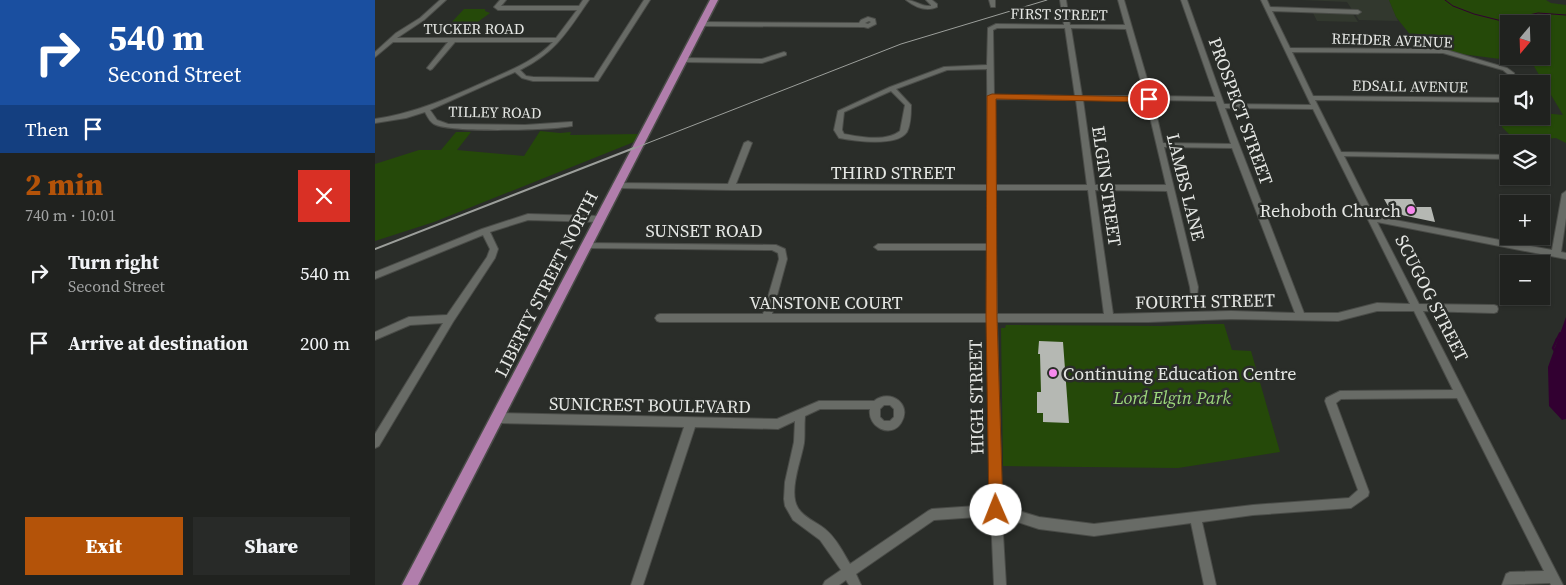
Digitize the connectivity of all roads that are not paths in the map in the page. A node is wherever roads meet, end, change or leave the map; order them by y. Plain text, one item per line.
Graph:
1 (443, 0) edge
2 (503, 0) edge
3 (587, 0) edge
4 (647, 0) edge
5 (715, 0) edge
6 (909, 0) edge
7 (929, 0) edge
8 (1121, 0) edge
9 (1184, 0) edge
10 (1264, 0) edge
11 (1063, 2) edge
12 (580, 8) junction
13 (1268, 9) junction
14 (1358, 12) dead end
15 (702, 24) junction
16 (863, 25) dead end
17 (1066, 27) junction
18 (1128, 28) junction
19 (990, 29) joint
20 (391, 40) junction
21 (453, 40) junction
22 (557, 40) junction
23 (1288, 50) junction
24 (784, 54) dead end
25 (375, 55) edge
26 (683, 60) junction
27 (991, 67) junction
28 (430, 68) dead end
29 (515, 69) junction
30 (1511, 75) edge
31 (892, 88) junction
32 (992, 96) junction
33 (1079, 98) junction
34 (1311, 98) junction
35 (1149, 99) junction
36 (1500, 100) edge
37 (1220, 103) junction
38 (1315, 107) junction
39 (427, 110) junction
40 (375, 121) edge
41 (569, 124) dead end
42 (749, 143) dead end
43 (1159, 145) junction
44 (1235, 146) junction
45 (1339, 154) junction
46 (1500, 157) edge
47 (617, 185) junction
48 (731, 187) junction
49 (991, 188) junction
50 (1091, 188) junction
51 (1169, 188) junction
52 (1566, 194) edge
53 (1371, 218) junction
54 (601, 219) junction
55 (485, 231) junction
56 (587, 245) junction
57 (878, 247) dead end
58 (992, 247) junction
59 (1556, 254) junction
60 (1566, 256) edge
61 (375, 276) edge
62 (1194, 294) dead end
63 (1417, 307) junction
64 (1494, 309) dead end
65 (1301, 316) junction
66 (767, 317) junction
67 (991, 317) junction
68 (660, 318) dead end
69 (1109, 318) junction
70 (450, 319) junction
71 (375, 336) edge
72 (1461, 394) junction
73 (876, 406) dead end
74 (800, 415) junction
75 (499, 418) junction
76 (691, 422) junction
77 (375, 443) edge
78 (996, 510) junction
79 (1196, 518) junction
80 (849, 571) junction
81 (1555, 581) edge
82 (410, 585) edge
83 (637, 585) edge
84 (829, 585) edge
85 (855, 585) edge
86 (1000, 585) edge
87 (1210, 585) edge
88 (1508, 585) edge

1 - 20 street
2 - 12 street
3 - 12 street
4 - 29 street
5 - 15 main road, LIBERTY STREET NORTH
6 - 7 street
8 - 18 street, LAMBS LANE
9 - 37 street, PROSPECT STREET
10 - 13 street, SCUGOG STREET
11 - 17 street, ELGIN STREET
12 - 22 street
13 - 14 street
13 - 23 street, SCUGOG STREET
15 - 16 street
15 - 26 main road, LIBERTY STREET NORTH
17 - 18 street, FIRST STREET
17 - 19 street, FIRST STREET
17 - 33 street, ELGIN STREET
18 - 35 street, LAMBS LANE
19 - 27 street, HIGH STREET
20 - 21 street, TUCKER ROAD
20 - 25 street
21 - 22 street, TUCKER ROAD
21 - 28 street
22 - 29 street
23 - 30 street, REHDER AVENUE
23 - 34 street, SCUGOG STREET
24 - 26 street
26 - 47 main road, LIBERTY STREET NORTH
27 - 31 street
27 - 32 street, HIGH STREET
29 - 39 street
31 - 31 street
32 - 33 street
32 - 49 street, HIGH STREET
33 - 35 street
33 - 50 street, ELGIN STREET
34 - 36 street, EDSALL AVENUE
34 - 38 street, SCUGOG STREET
35 - 37 street
35 - 43 street, LAMBS LANE
37 - 38 street
37 - 44 street, PROSPECT STREET
38 - 45 street, SCUGOG STREET
39 - 40 street
39 - 41 street, TILLEY ROAD
42 - 48 street
43 - 44 street
43 - 51 street, LAMBS LANE
44 - 65 street, PROSPECT STREET
45 - 46 street
45 - 53 street, SCUGOG STREET
47 - 48 street, THIRD STREET
47 - 54 main road, LIBERTY STREET NORTH
48 - 49 street, THIRD STREET
49 - 50 street, THIRD STREET
49 - 58 street, HIGH STREET
50 - 51 street, THIRD STREET
50 - 69 street, ELGIN STREET
51 - 62 street, LAMBS LANE
52 - 59 street
53 - 59 street
53 - 63 street, SCUGOG STREET
54 - 55 street
54 - 56 main road, LIBERTY STREET NORTH
55 - 61 street
55 - 70 street
56 - 66 street, SUNSET ROAD
56 - 75 main road, LIBERTY STREET NORTH
57 - 58 street
58 - 67 street, HIGH STREET
59 - 60 street
63 - 64 street, FOURTH STREET
63 - 65 street, FOURTH STREET
63 - 72 street, SCUGOG STREET
65 - 69 street, FOURTH STREET
66 - 67 street, VANSTONE COURT
66 - 68 street, VANSTONE COURT
67 - 69 street, FOURTH STREET
67 - 78 street, HIGH STREET
70 - 71 street
70 - 77 street
72 - 79 street
72 - 81 street, SCUGOG STREET
73 - 74 street, SUNICREST BOULEVARD
74 - 76 street, SUNICREST BOULEVARD
74 - 80 street
75 - 76 street, SUNICREST BOULEVARD
75 - 82 main road, LIBERTY STREET NORTH
76 - 83 street
78 - 79 street
78 - 80 street
78 - 86 street, HIGH STREET
79 - 87 street
80 - 84 street
80 - 85 street
81 - 88 street

